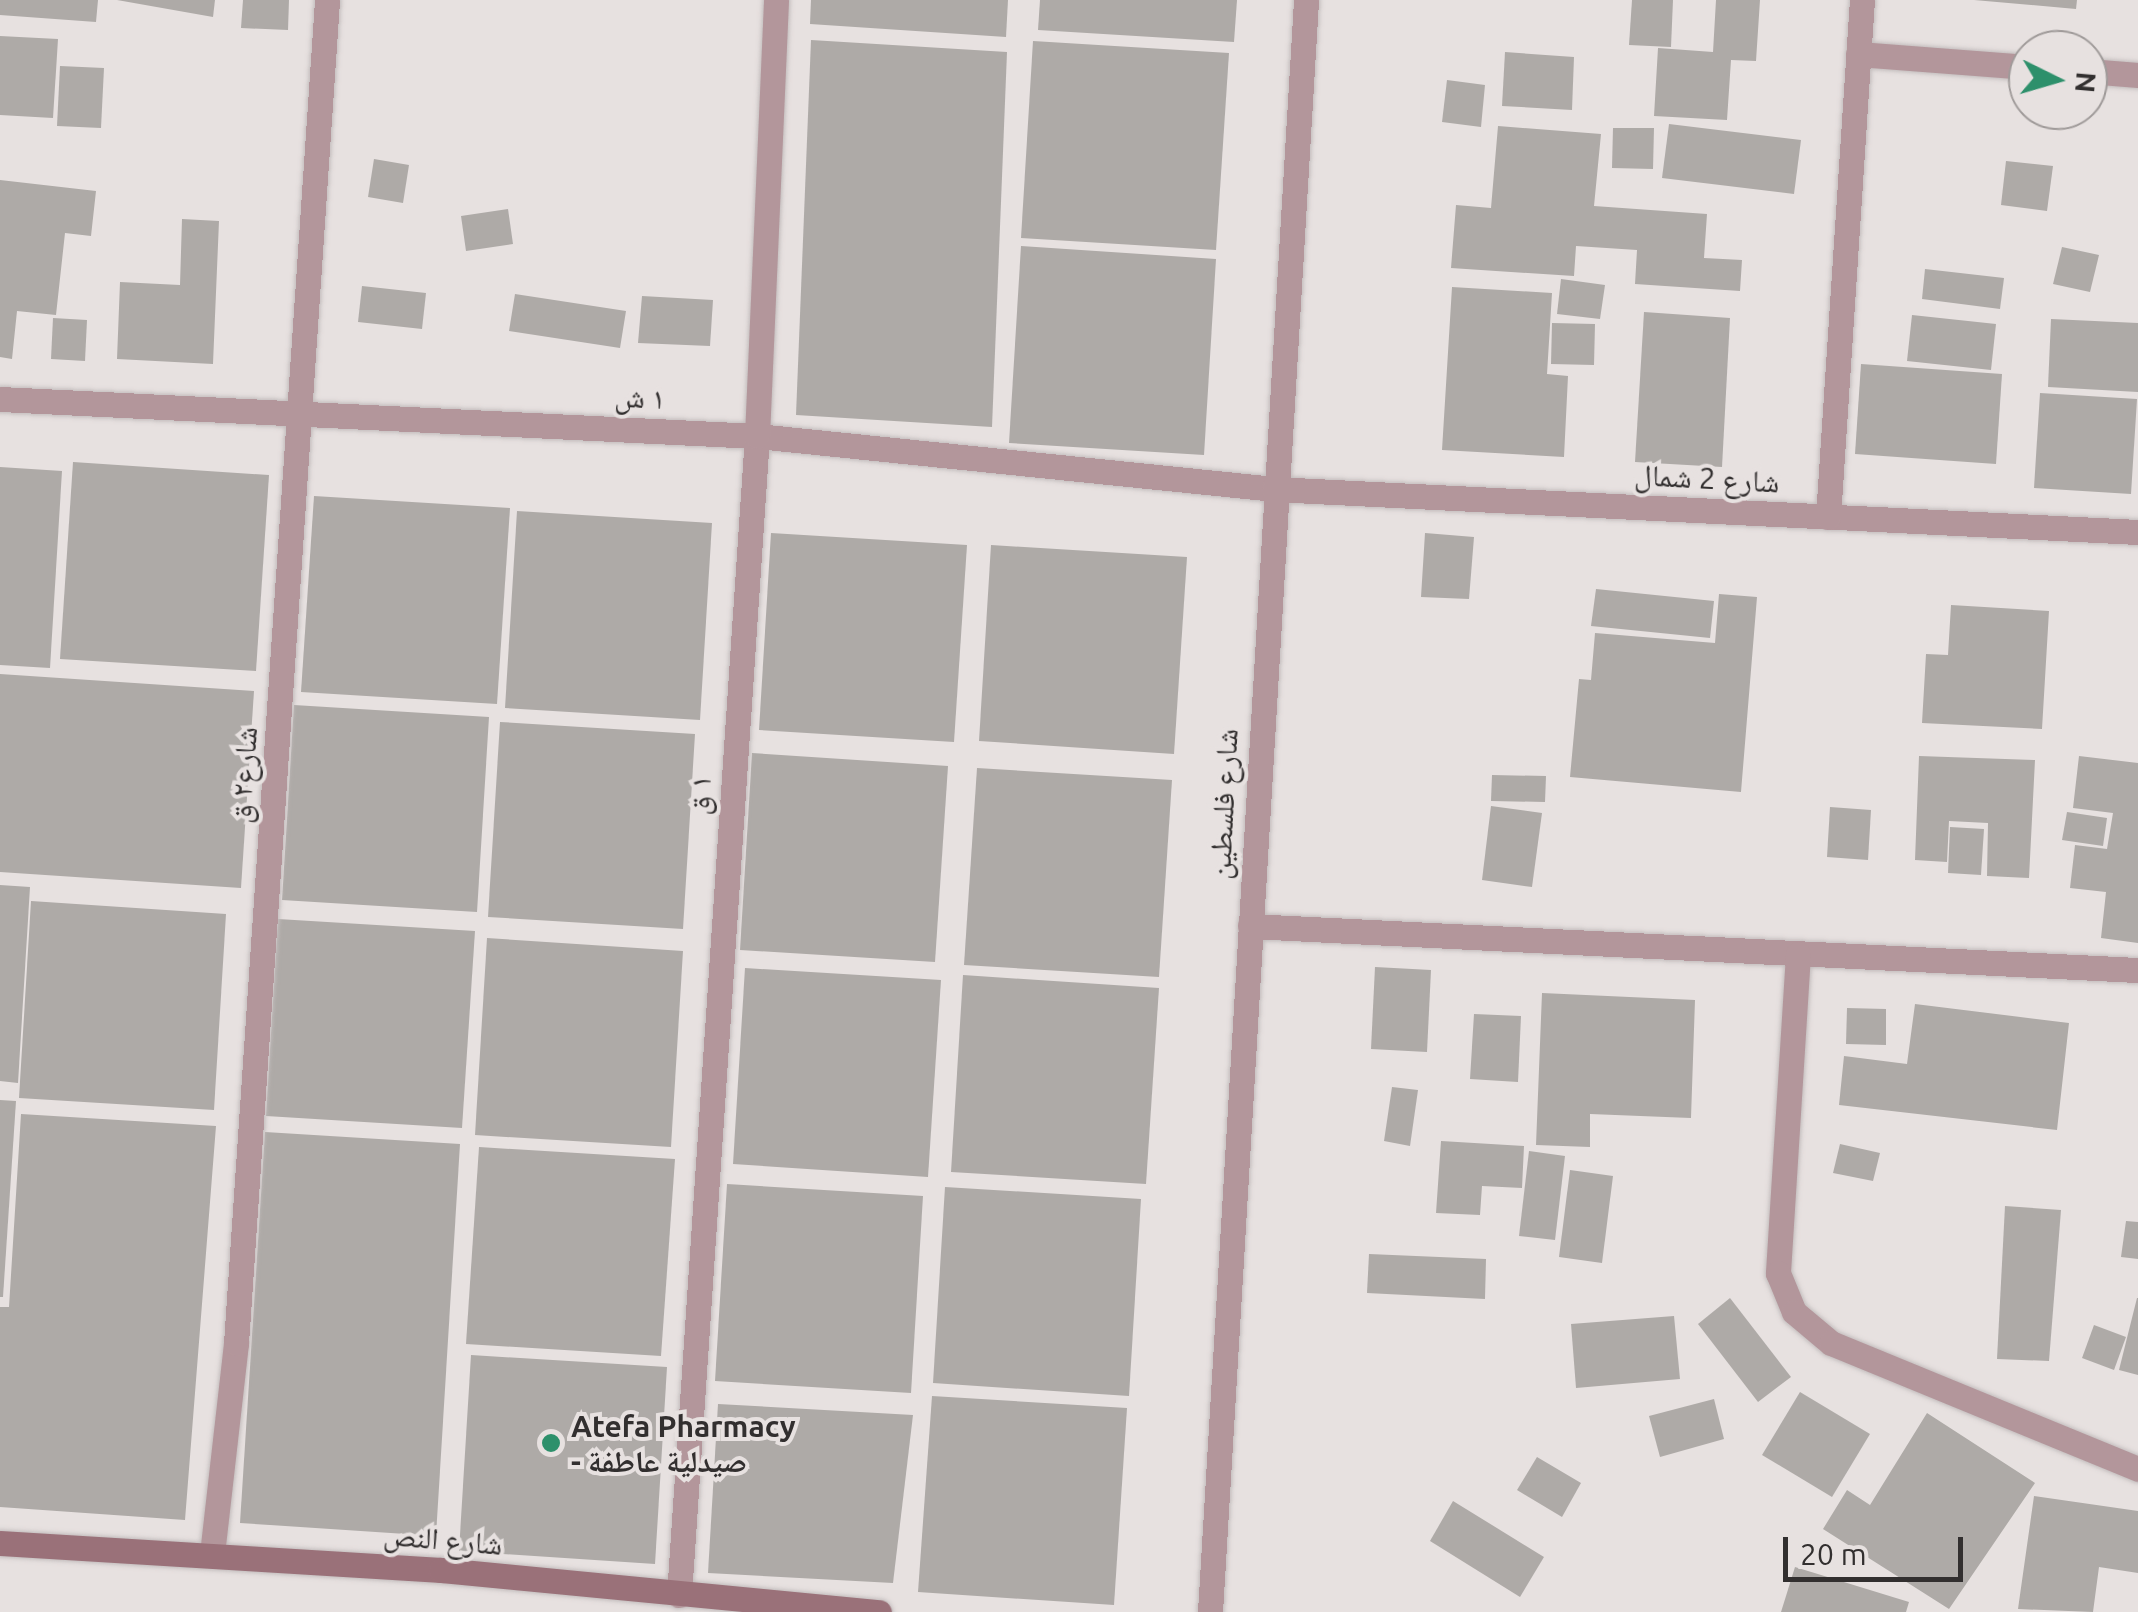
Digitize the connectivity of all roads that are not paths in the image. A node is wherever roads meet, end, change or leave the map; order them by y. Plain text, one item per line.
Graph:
1 (327, 0) edge
2 (776, 0) edge
3 (1306, 0) edge
4 (1862, 0) edge
5 (1858, 54) junction
6 (2008, 65) edge
7 (2108, 73) edge
8 (2138, 75) edge
9 (0, 399) edge
10 (301, 410) junction
11 (757, 436) junction
12 (1274, 489) junction
13 (1828, 516) junction
14 (2138, 532) edge
15 (1250, 926) junction
16 (1798, 954) junction
17 (2138, 970) edge
18 (2138, 1469) edge
19 (0, 1543) edge
20 (212, 1554) junction
21 (679, 1594) junction
22 (878, 1612) edge
23 (1210, 1612) edge

1 - 10 street, شارع٢ ق
2 - 11 street, ١ ق
3 - 12 street, شارع فلسطين
4 - 5 street
5 - 6 street
5 - 13 street
7 - 8 street
9 - 10 street, ١ ش
10 - 11 street, ١ ش
10 - 20 street, شارع٢ ق
11 - 12 street, ١ ش
11 - 21 street, ١ ق
12 - 13 street, شارع 2 شمال
12 - 15 street, شارع فلسطين
13 - 14 street, شارع 2 شمال
15 - 16 street
15 - 23 street, شارع فلسطين
16 - 17 street
16 - 18 street
19 - 20 main road, شارع النص
20 - 21 main road, شارع النص
21 - 22 main road, شارع النص

